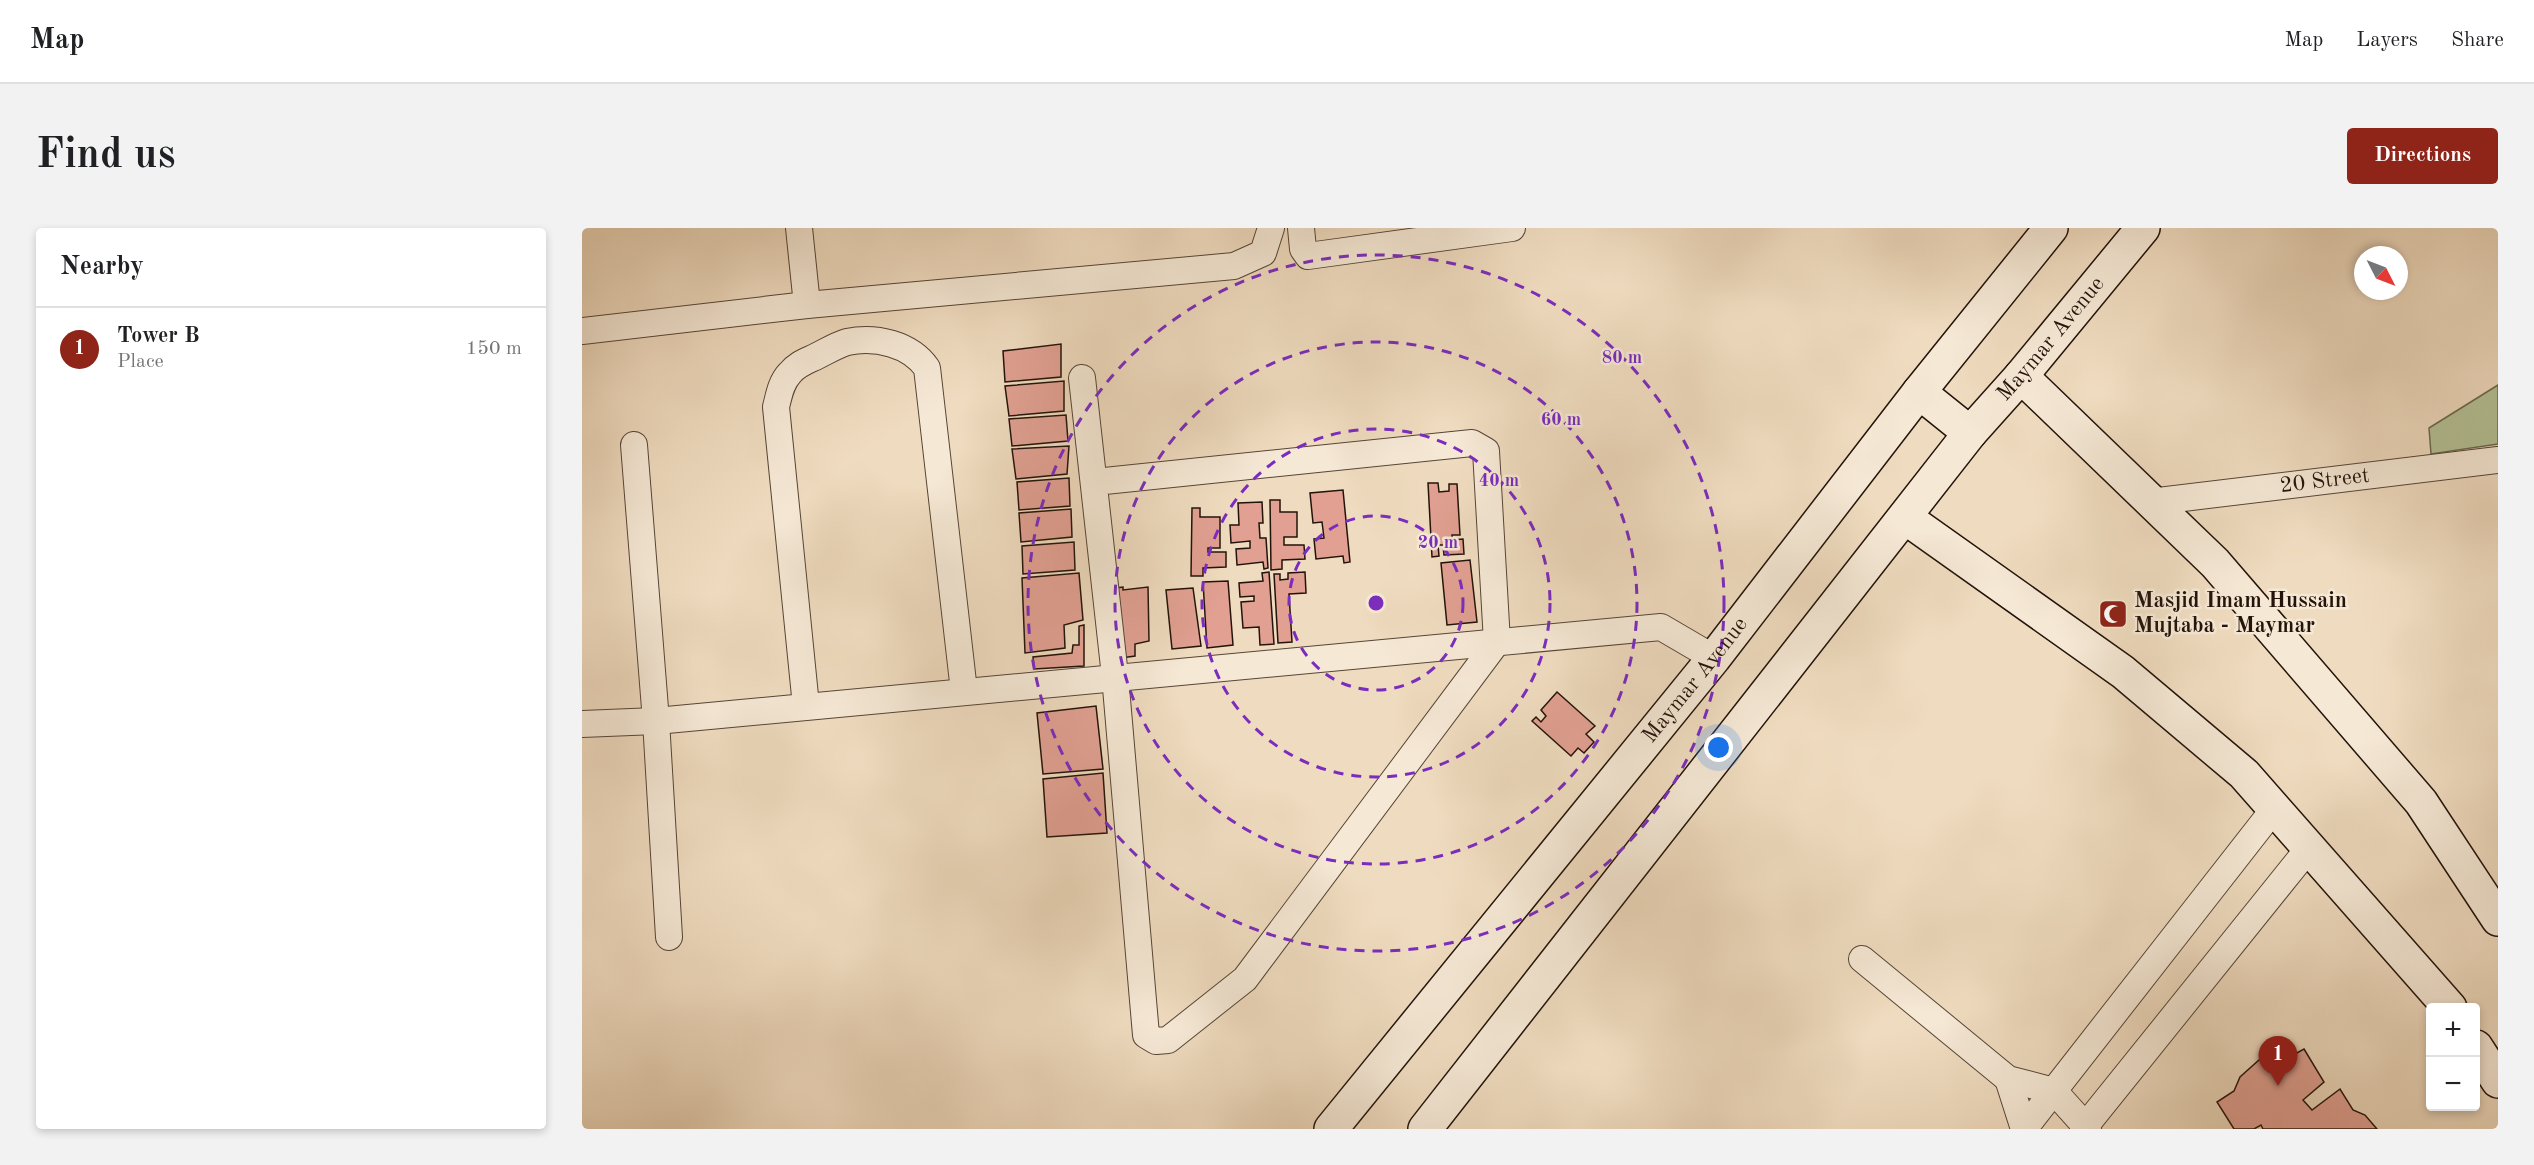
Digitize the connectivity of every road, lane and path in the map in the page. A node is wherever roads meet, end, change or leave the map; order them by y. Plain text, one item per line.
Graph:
1 (799, 228) edge
2 (1271, 228) edge
3 (1301, 228) edge
4 (1512, 228) edge
5 (2051, 228) edge
6 (2143, 228) edge
7 (1469, 231) edge
8 (807, 305) junction
9 (582, 331) edge
10 (2021, 376) junction
11 (1082, 378) dead end
12 (1919, 393) junction
13 (1970, 433) junction
14 (634, 445) dead end
15 (2498, 460) edge
16 (1095, 482) junction
17 (2150, 502) junction
18 (1905, 518) junction
19 (1497, 642) junction
20 (1713, 658) junction
21 (1115, 676) junction
22 (964, 691) junction
23 (806, 706) junction
24 (656, 721) junction
25 (582, 724) edge
26 (2274, 809) junction
27 (2309, 848) junction
28 (2498, 919) edge
29 (669, 937) dead end
30 (1862, 959) dead end
31 (2446, 1003) edge
32 (2480, 1055) edge
33 (2008, 1079) junction
34 (2498, 1082) edge
35 (2054, 1091) junction
36 (2086, 1128) edge
37 (1331, 1129) edge
38 (1425, 1129) edge
39 (2024, 1129) edge

1 - 8 street
2 - 8 street
3 - 7 street
4 - 7 street
5 - 12 main road, Maymar Avenue
6 - 10 main road, Maymar Avenue
8 - 9 street
10 - 13 main road, Maymar Avenue
10 - 17 main road
11 - 16 street
12 - 13 main road
12 - 20 main road, Maymar Avenue
13 - 18 main road, Maymar Avenue
14 - 24 street
15 - 17 street, 20 Street
16 - 19 street
16 - 21 street
17 - 28 main road
18 - 26 main road
18 - 38 main road, Maymar Avenue
19 - 20 street
19 - 21 street
19 - 21 street
20 - 37 main road, Maymar Avenue
21 - 22 street
22 - 23 street
22 - 23 street
23 - 24 street
24 - 25 street
24 - 29 street
26 - 27 main road
26 - 35 street
27 - 31 main road
27 - 36 street
30 - 33 street
32 - 34 main road
33 - 35 street
33 - 39 street
35 - 36 street
35 - 39 street

